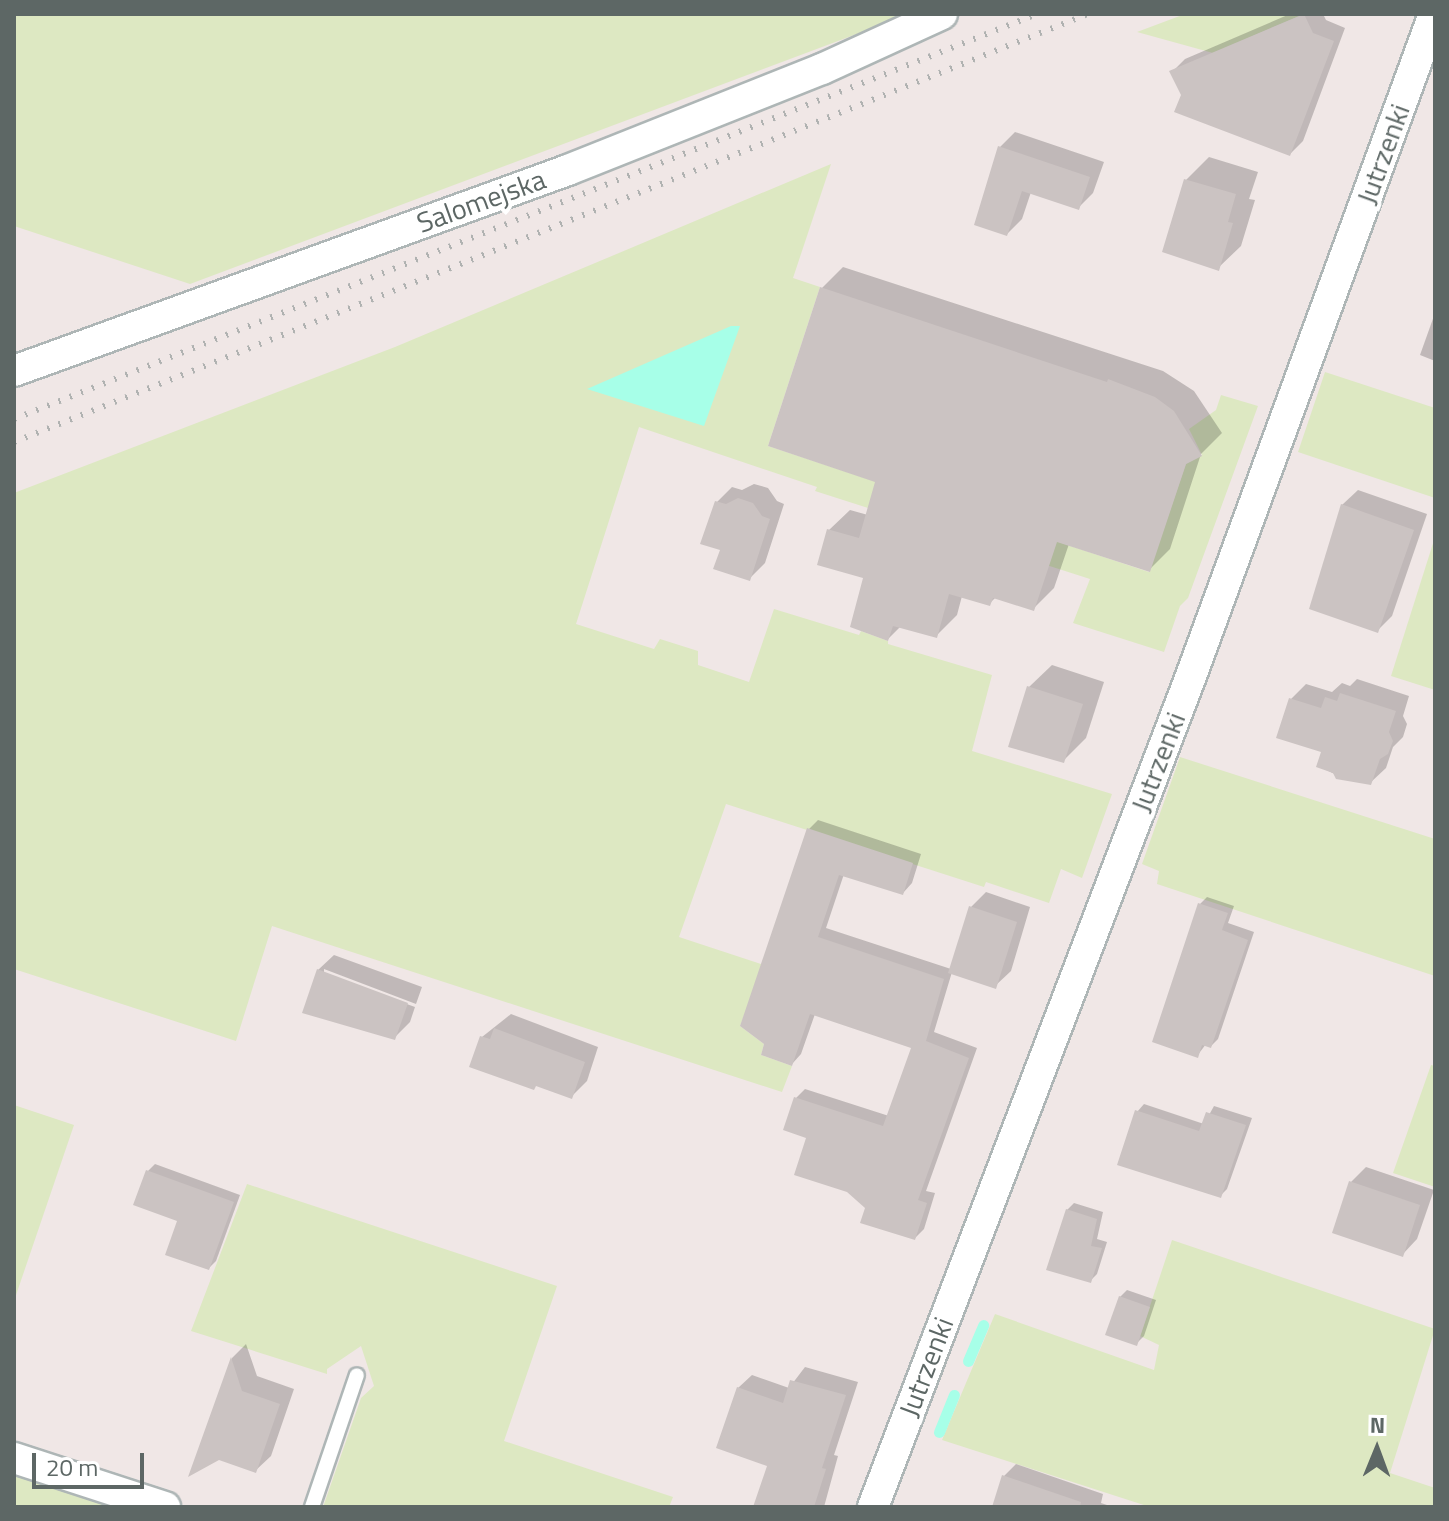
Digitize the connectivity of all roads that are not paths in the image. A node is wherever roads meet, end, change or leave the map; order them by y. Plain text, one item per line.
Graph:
1 (942, 14) edge
2 (1434, 14) edge
3 (14, 371) edge
4 (357, 1375) dead end
5 (14, 1458) edge
6 (165, 1507) edge
7 (312, 1507) edge
8 (873, 1507) edge

1 - 3 street, Salomejska
2 - 8 street, Jutrzenki
4 - 7 lane
5 - 6 street

